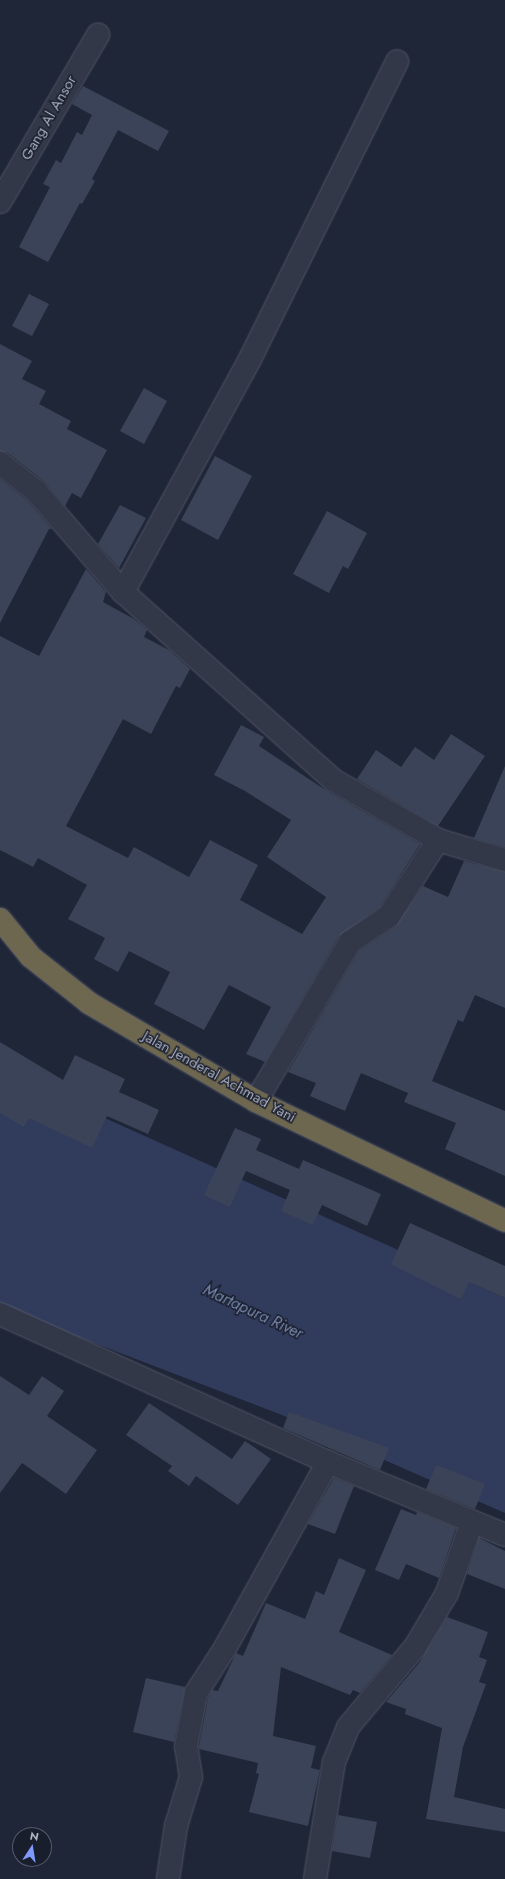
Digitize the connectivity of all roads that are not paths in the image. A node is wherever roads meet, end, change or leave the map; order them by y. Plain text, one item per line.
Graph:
1 (98, 35) dead end
2 (398, 61) dead end
3 (0, 202) edge
4 (0, 463) edge
5 (123, 592) junction
6 (438, 840) junction
7 (505, 860) edge
8 (0, 919) edge
9 (256, 1101) junction
10 (505, 1221) edge
11 (0, 1314) edge
12 (328, 1462) junction
13 (472, 1522) junction
14 (505, 1535) edge
15 (168, 1879) edge
16 (315, 1879) edge

1 - 3 street, Gang Al Ansor
2 - 5 street
4 - 5 street
5 - 6 street
6 - 7 street
6 - 9 street
8 - 9 highway, Jalan Jenderal Achmad Yani
9 - 10 highway, Jalan Jenderal Achmad Yani
11 - 12 street
12 - 13 street
12 - 15 street
13 - 14 street
13 - 16 street

